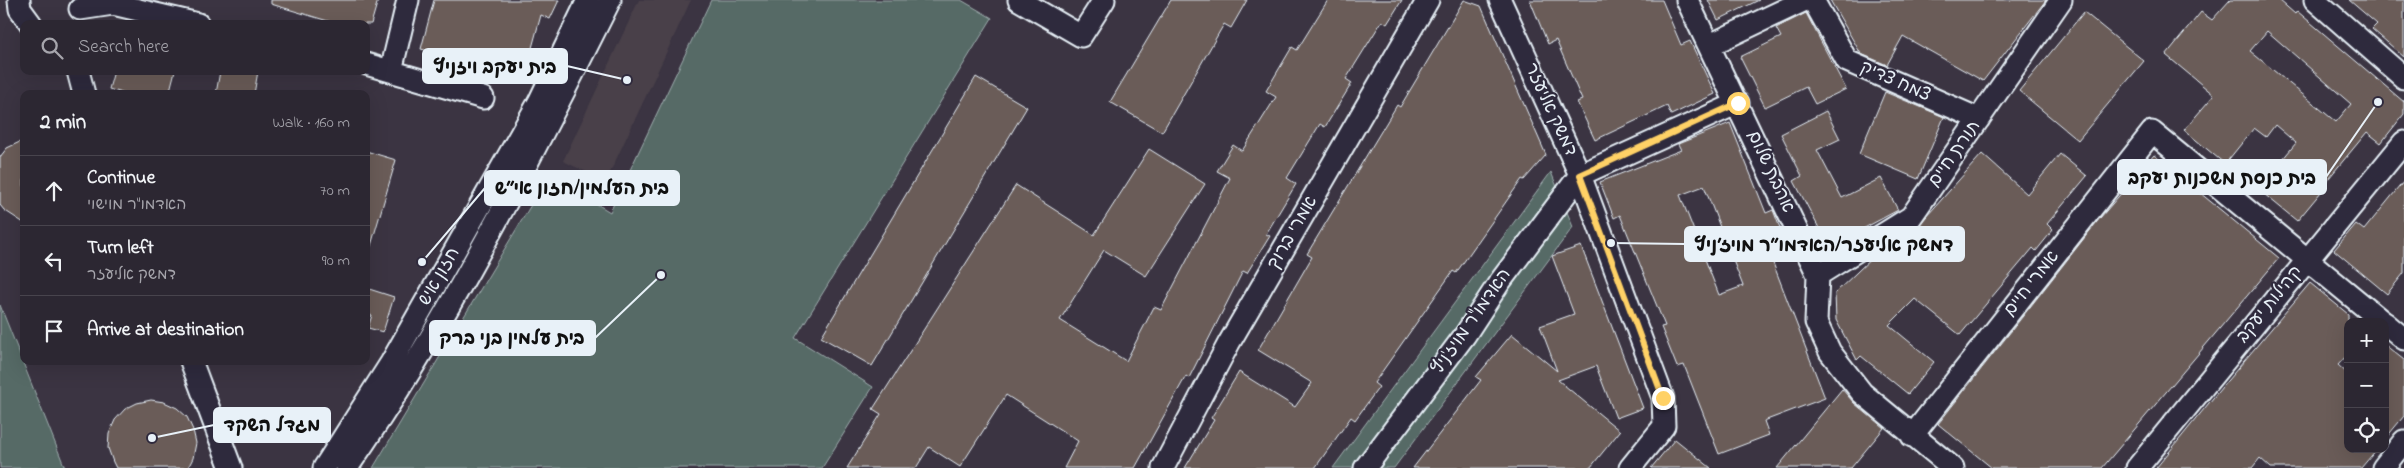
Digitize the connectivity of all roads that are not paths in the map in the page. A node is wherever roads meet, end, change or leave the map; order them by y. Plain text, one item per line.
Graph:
1 (19, 0) edge
2 (408, 0) edge
3 (588, 0) edge
4 (610, 0) edge
5 (1019, 0) edge
6 (1104, 0) edge
7 (1428, 0) edge
8 (1500, 0) edge
9 (1687, 0) edge
10 (1805, 0) edge
11 (1813, 0) edge
12 (2061, 0) edge
13 (2315, 0) edge
14 (76, 15) edge
15 (28, 20) edge
16 (181, 20) edge
17 (1710, 45) junction
18 (370, 65) edge
19 (391, 71) junction
20 (79, 75) edge
21 (2404, 78) edge
22 (83, 90) edge
23 (483, 98) dead end
24 (1738, 103) junction
25 (1979, 119) junction
26 (2404, 142) edge
27 (1580, 175) junction
28 (2308, 260) junction
29 (1818, 275) junction
30 (2378, 318) edge
31 (2389, 327) edge
32 (2404, 339) edge
33 (192, 365) edge
34 (1912, 436) junction
35 (2404, 441) edge
36 (231, 468) edge
37 (324, 468) edge
38 (347, 468) edge
39 (1163, 468) edge
40 (1365, 468) edge
41 (1630, 468) edge
42 (1953, 468) edge
43 (2136, 468) edge
44 (2382, 468) edge

1 - 15 street
2 - 19 street
3 - 37 street, חזון איש
4 - 38 street, חזון איש
5 - 6 street
7 - 39 street, אמרי ברוך
8 - 27 street, דמשק אליעזר
9 - 17 street, אהבת שלום
10 - 17 street
11 - 25 street, צמח צדיק
12 - 25 street, תורת חיים
13 - 21 street
14 - 16 street
17 - 24 street, אהבת שלום
18 - 19 street
19 - 23 street
20 - 22 street
24 - 27 street
24 - 29 street, אהבת שלום
25 - 29 street, תורת חיים
26 - 28 street, קהילות יעקב
27 - 40 street, האדמו"ר מויז'ניץ
27 - 41 street, דמשק אליעזר
28 - 30 street
28 - 34 street, אמרי חיים
28 - 43 street, קהילות יעקב
29 - 34 street, אהבת שלום
31 - 32 street
33 - 36 street
34 - 42 street, אהבת שלום
35 - 44 street

